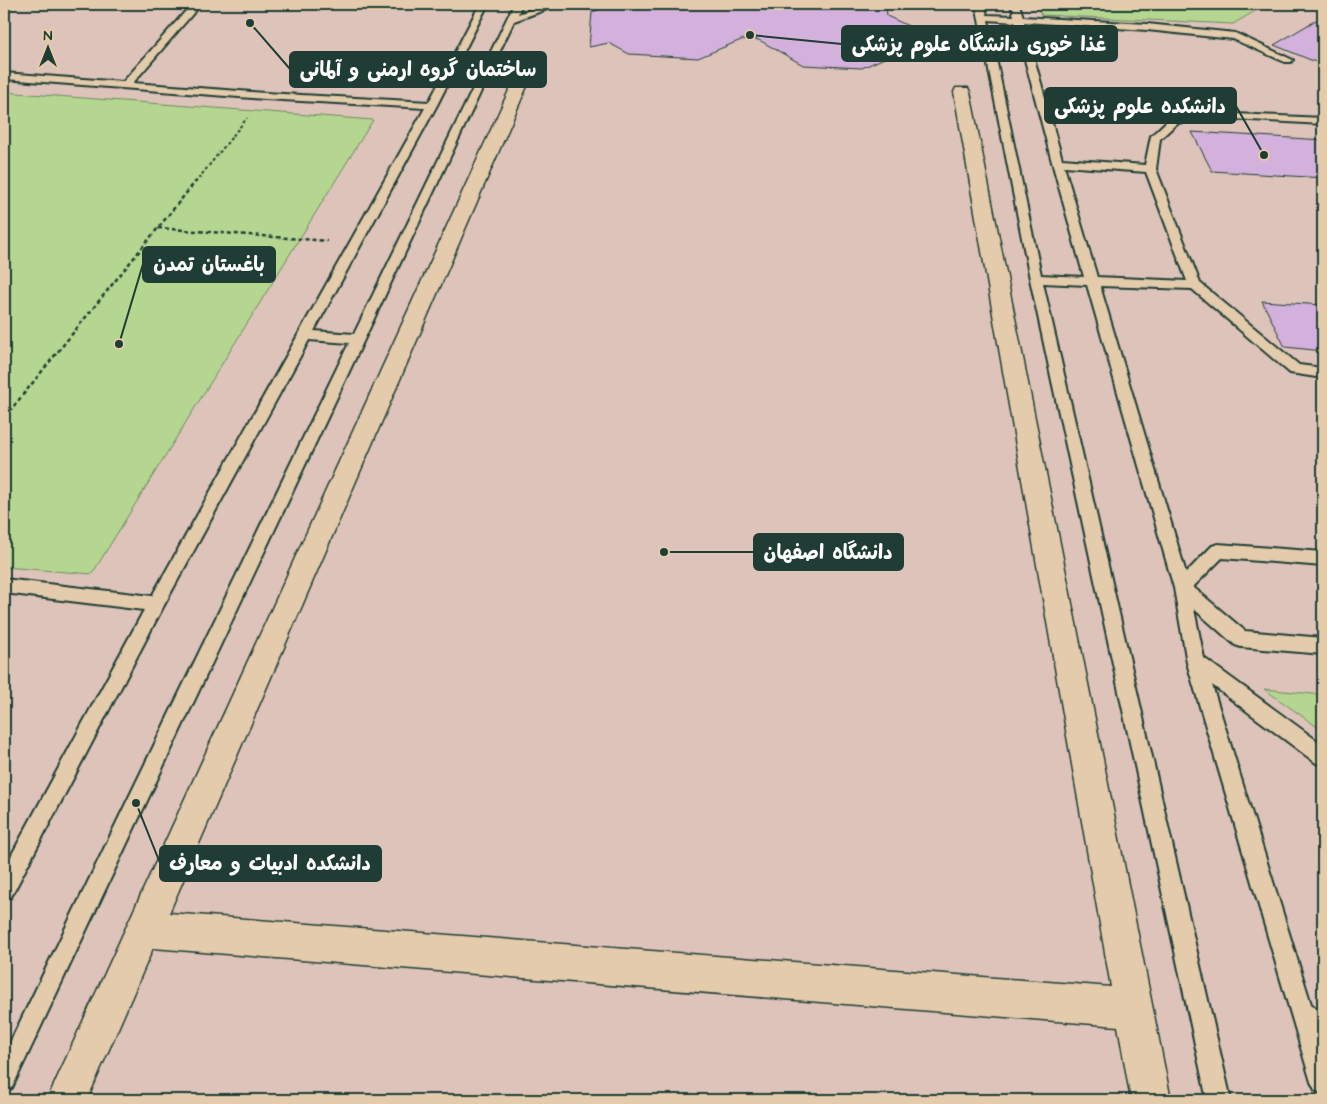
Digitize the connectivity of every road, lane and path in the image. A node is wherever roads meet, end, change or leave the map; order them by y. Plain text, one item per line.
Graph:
1 (197, 4) edge
2 (484, 4) edge
3 (518, 4) edge
4 (558, 4) edge
5 (981, 10) edge
6 (1017, 11) edge
7 (511, 19) junction
8 (1288, 60) dead end
9 (4, 76) edge
10 (126, 85) junction
11 (518, 86) dead end
12 (962, 92) dead end
13 (265, 96) junction
14 (432, 105) junction
15 (1323, 121) edge
16 (1057, 162) junction
17 (1150, 169) junction
18 (158, 228) junction
19 (357, 244) junction
20 (1036, 279) junction
21 (1092, 282) junction
22 (1195, 285) junction
23 (306, 335) junction
24 (357, 340) junction
25 (1323, 373) edge
26 (4, 418) edge
27 (1323, 559) edge
28 (4, 586) edge
29 (1182, 588) junction
30 (156, 604) junction
31 (1323, 646) edge
32 (1196, 663) junction
33 (1323, 756) edge
34 (4, 890) edge
35 (143, 930) junction
36 (1134, 1008) junction
37 (1302, 1012) junction
38 (1323, 1030) edge
39 (4, 1080) edge
40 (1323, 1082) edge
41 (67, 1100) edge
42 (1151, 1100) edge
43 (1218, 1100) edge

1 - 10 lane
2 - 14 lane
3 - 7 lane
4 - 7 lane
5 - 6 lane
5 - 20 lane
6 - 8 lane
6 - 16 lane
7 - 24 lane
9 - 10 lane
10 - 13 lane
11 - 35 street
12 - 36 street
13 - 14 lane
13 - 18 path
14 - 19 lane
15 - 17 lane
16 - 17 lane
16 - 21 lane
17 - 22 lane
18 - 19 path
18 - 26 path
19 - 23 lane
20 - 21 lane
20 - 43 lane
21 - 22 lane
21 - 29 lane
22 - 25 lane
23 - 24 lane
23 - 30 lane
24 - 39 lane
27 - 29 lane
28 - 30 lane
29 - 31 lane
29 - 32 lane
30 - 34 lane
32 - 33 lane
32 - 37 lane
35 - 36 street
35 - 41 street
36 - 42 street
37 - 38 lane
37 - 40 lane

